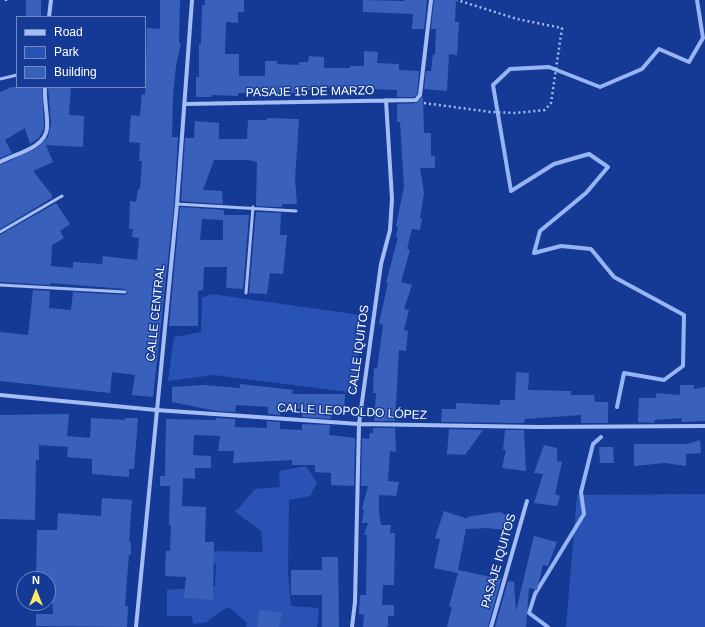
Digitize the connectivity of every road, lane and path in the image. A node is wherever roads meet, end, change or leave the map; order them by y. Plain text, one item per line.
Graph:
1 (51, 0) edge
2 (192, 0) edge
3 (432, 0) edge
4 (457, 0) edge
5 (49, 16) edge
6 (16, 75) edge
7 (0, 79) edge
8 (45, 88) edge
9 (386, 100) junction
10 (416, 100) junction
11 (184, 104) junction
12 (0, 162) edge
13 (62, 196) dead end
14 (177, 204) junction
15 (253, 207) junction
16 (296, 211) dead end
17 (0, 232) edge
18 (0, 285) edge
19 (125, 292) dead end
20 (246, 293) dead end
21 (0, 395) edge
22 (156, 410) junction
23 (359, 424) junction
24 (705, 426) edge
25 (527, 501) dead end
26 (136, 627) edge
27 (352, 627) edge
28 (491, 627) edge

1 - 5 street
2 - 11 street, CALLE CENTRAL
3 - 10 street
4 - 10 path
6 - 7 lane
8 - 12 street
9 - 10 street, PASAJE 15 DE MARZO
9 - 11 street, PASAJE 15 DE MARZO
9 - 23 street, CALLE IQUITOS
11 - 14 street, CALLE CENTRAL
13 - 17 lane
14 - 15 lane
14 - 22 street, CALLE CENTRAL
15 - 16 lane
15 - 20 lane
18 - 19 lane
21 - 22 street, CALLE LEOPOLDO LÓPEZ
22 - 23 street, CALLE LEOPOLDO LÓPEZ
22 - 26 street, CALLE CENTRAL
23 - 24 street, CALLE LEOPOLDO LÓPEZ
23 - 27 street, CALLE IQUITOS
25 - 28 street, PASAJE IQUITOS

